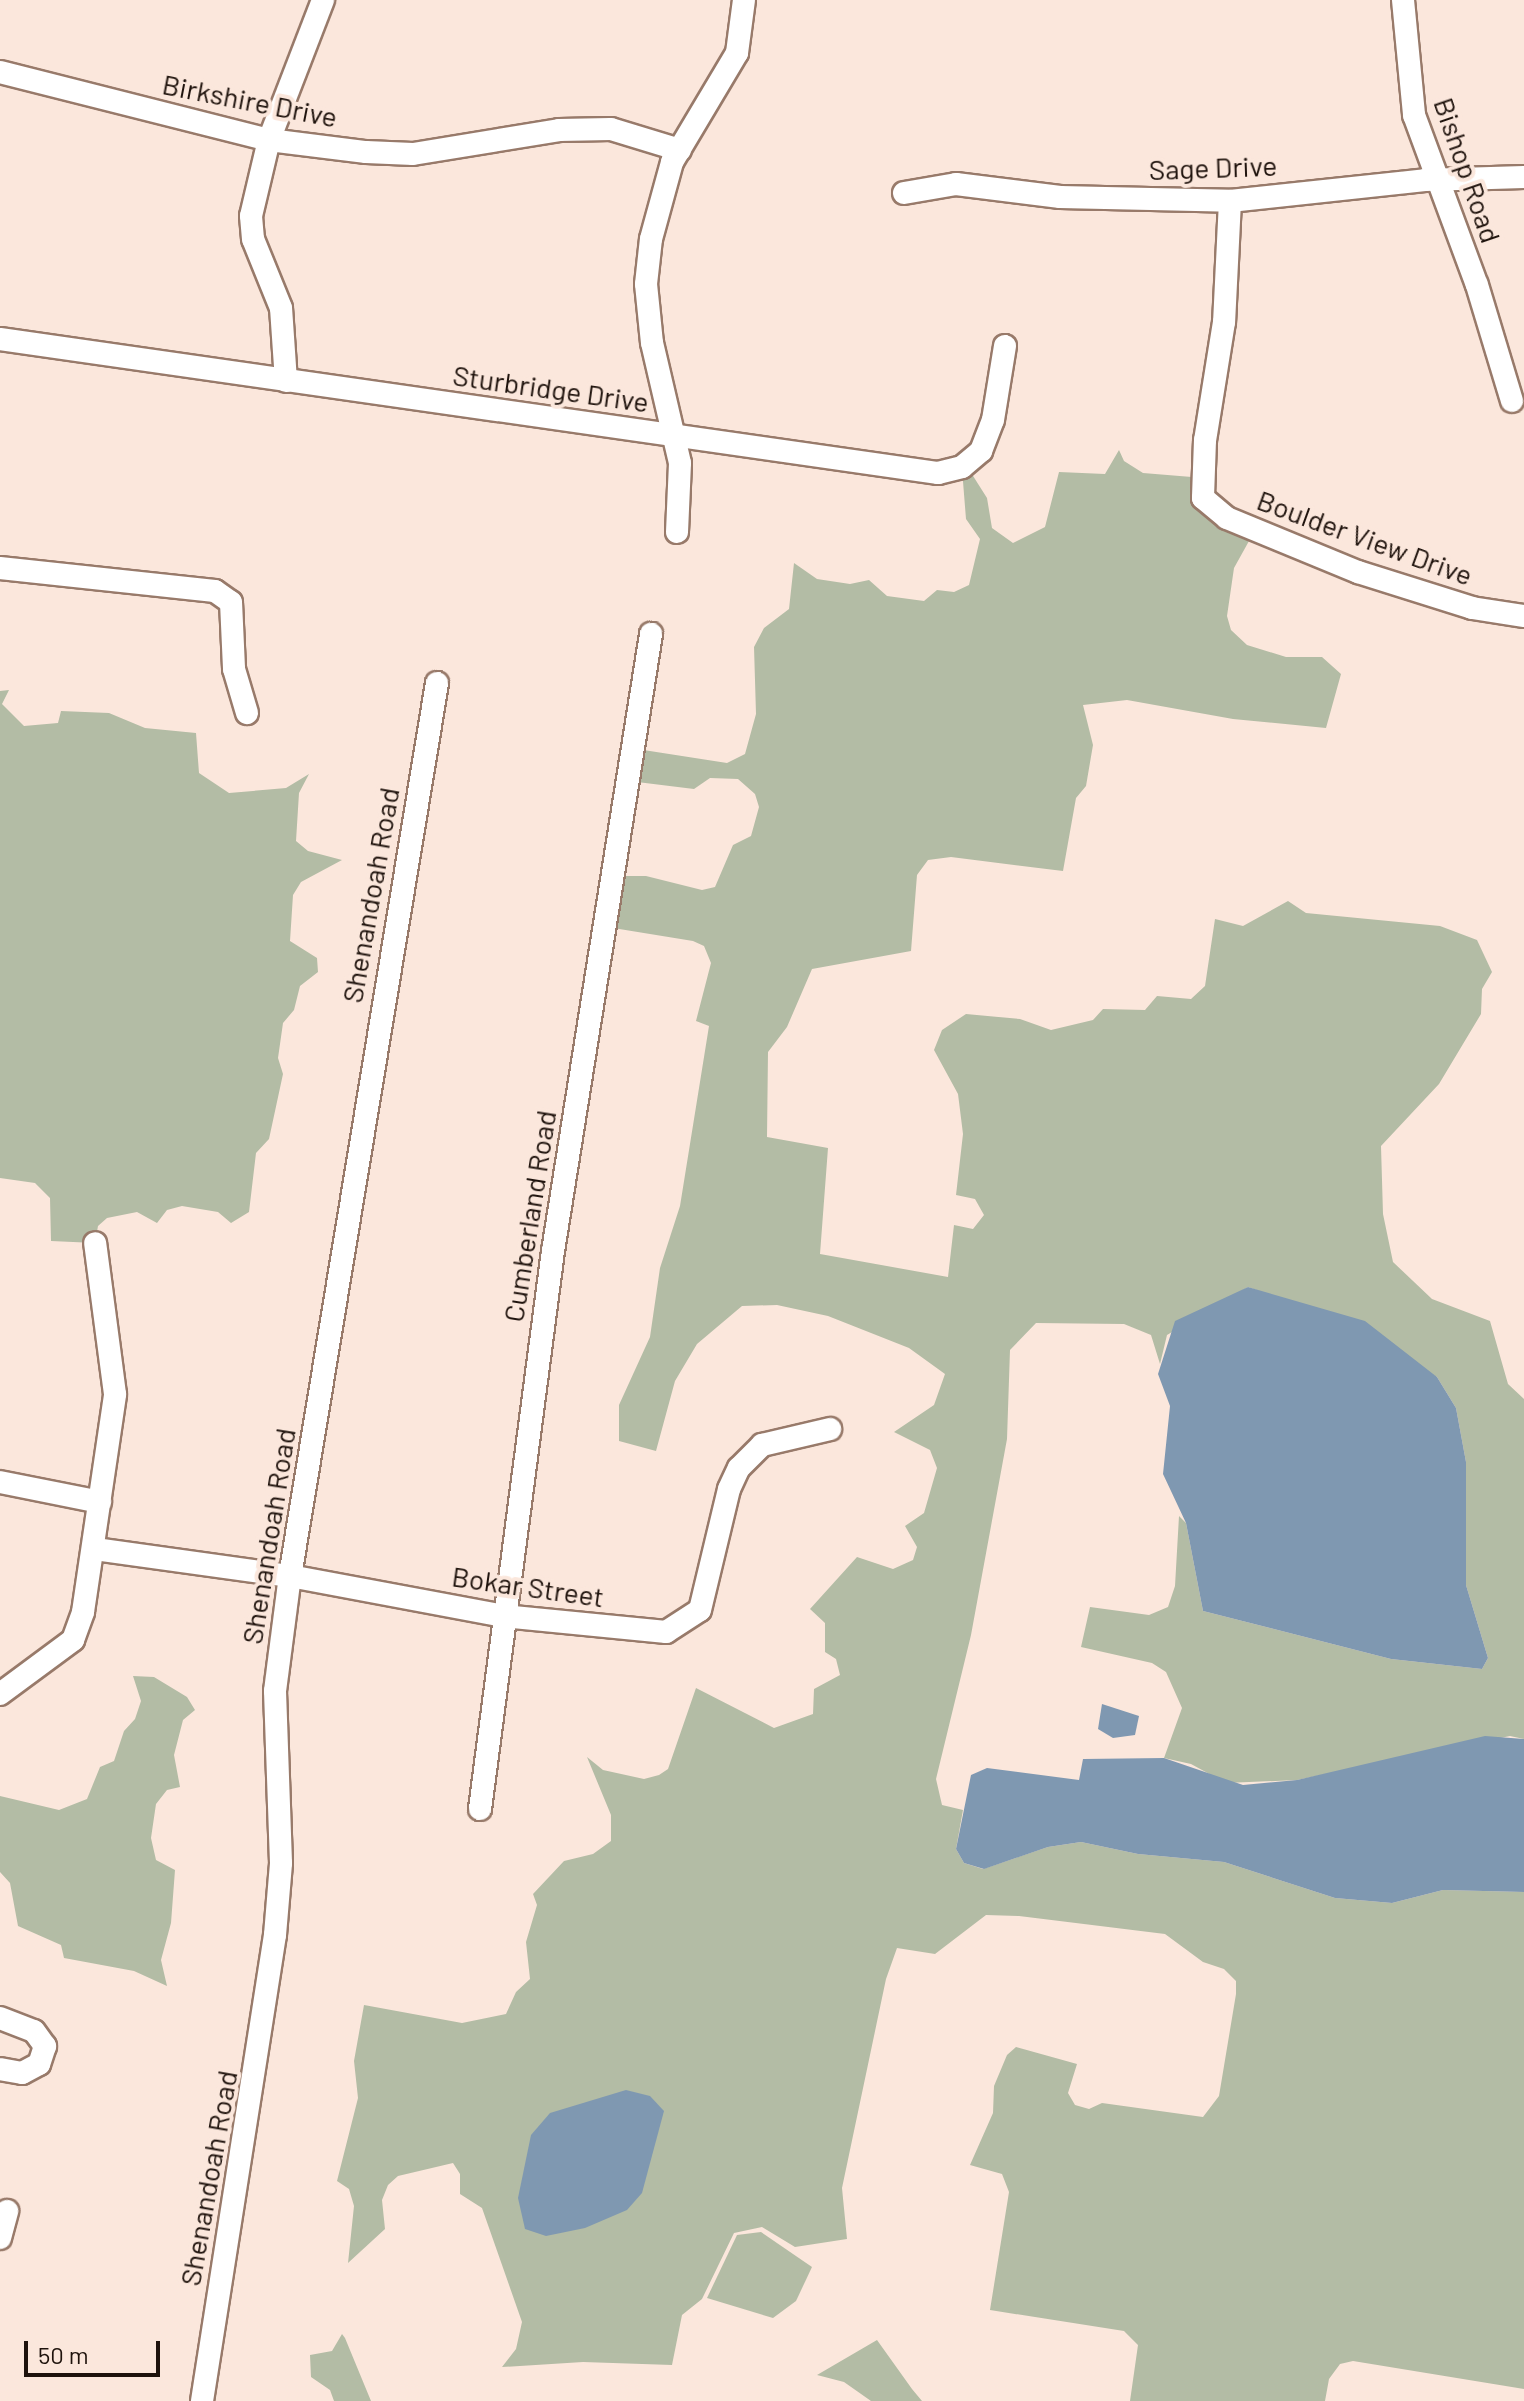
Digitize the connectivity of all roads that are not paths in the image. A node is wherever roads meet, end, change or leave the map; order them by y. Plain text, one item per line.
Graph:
1 (323, 0) edge
2 (744, 0) edge
3 (1403, 0) edge
4 (0, 72) edge
5 (269, 140) junction
6 (680, 150) junction
7 (1524, 177) edge
8 (1437, 181) junction
9 (904, 193) dead end
10 (1230, 201) junction
11 (0, 339) edge
12 (1005, 346) dead end
13 (286, 381) junction
14 (1512, 401) dead end
15 (671, 436) junction
16 (677, 532) dead end
17 (0, 568) edge
18 (1524, 616) edge
19 (651, 634) dead end
20 (437, 683) dead end
21 (247, 713) dead end
22 (95, 1243) dead end
23 (830, 1429) dead end
24 (0, 1482) edge
25 (100, 1502) junction
26 (95, 1549) junction
27 (290, 1576) junction
28 (503, 1616) junction
29 (0, 1694) edge
30 (480, 1809) dead end
31 (0, 2018) edge
32 (0, 2069) edge
33 (7, 2211) dead end
34 (0, 2238) edge
35 (202, 2401) edge

1 - 5 street
2 - 6 street
3 - 8 street, Bishop Road
4 - 5 street, Birkshire Drive
5 - 6 street, Birkshire Drive
5 - 13 street
6 - 15 street
7 - 8 street, Sage Drive
8 - 10 street, Sage Drive
8 - 14 street, Bishop Road
9 - 10 street, Sage Drive
10 - 18 street, Boulder View Drive
11 - 13 street, Sturbridge Drive
12 - 15 street, Sturbridge Drive
13 - 15 street, Sturbridge Drive
15 - 16 street
17 - 21 street
19 - 28 street, Cumberland Road
20 - 27 street, Shenandoah Road
22 - 25 street
23 - 28 street, Bokar Street
24 - 25 street
25 - 26 street
26 - 27 street, Bokar Street
26 - 29 street
27 - 28 street, Bokar Street
27 - 35 street, Shenandoah Road
28 - 30 street, Cumberland Road
31 - 32 street
33 - 34 street

